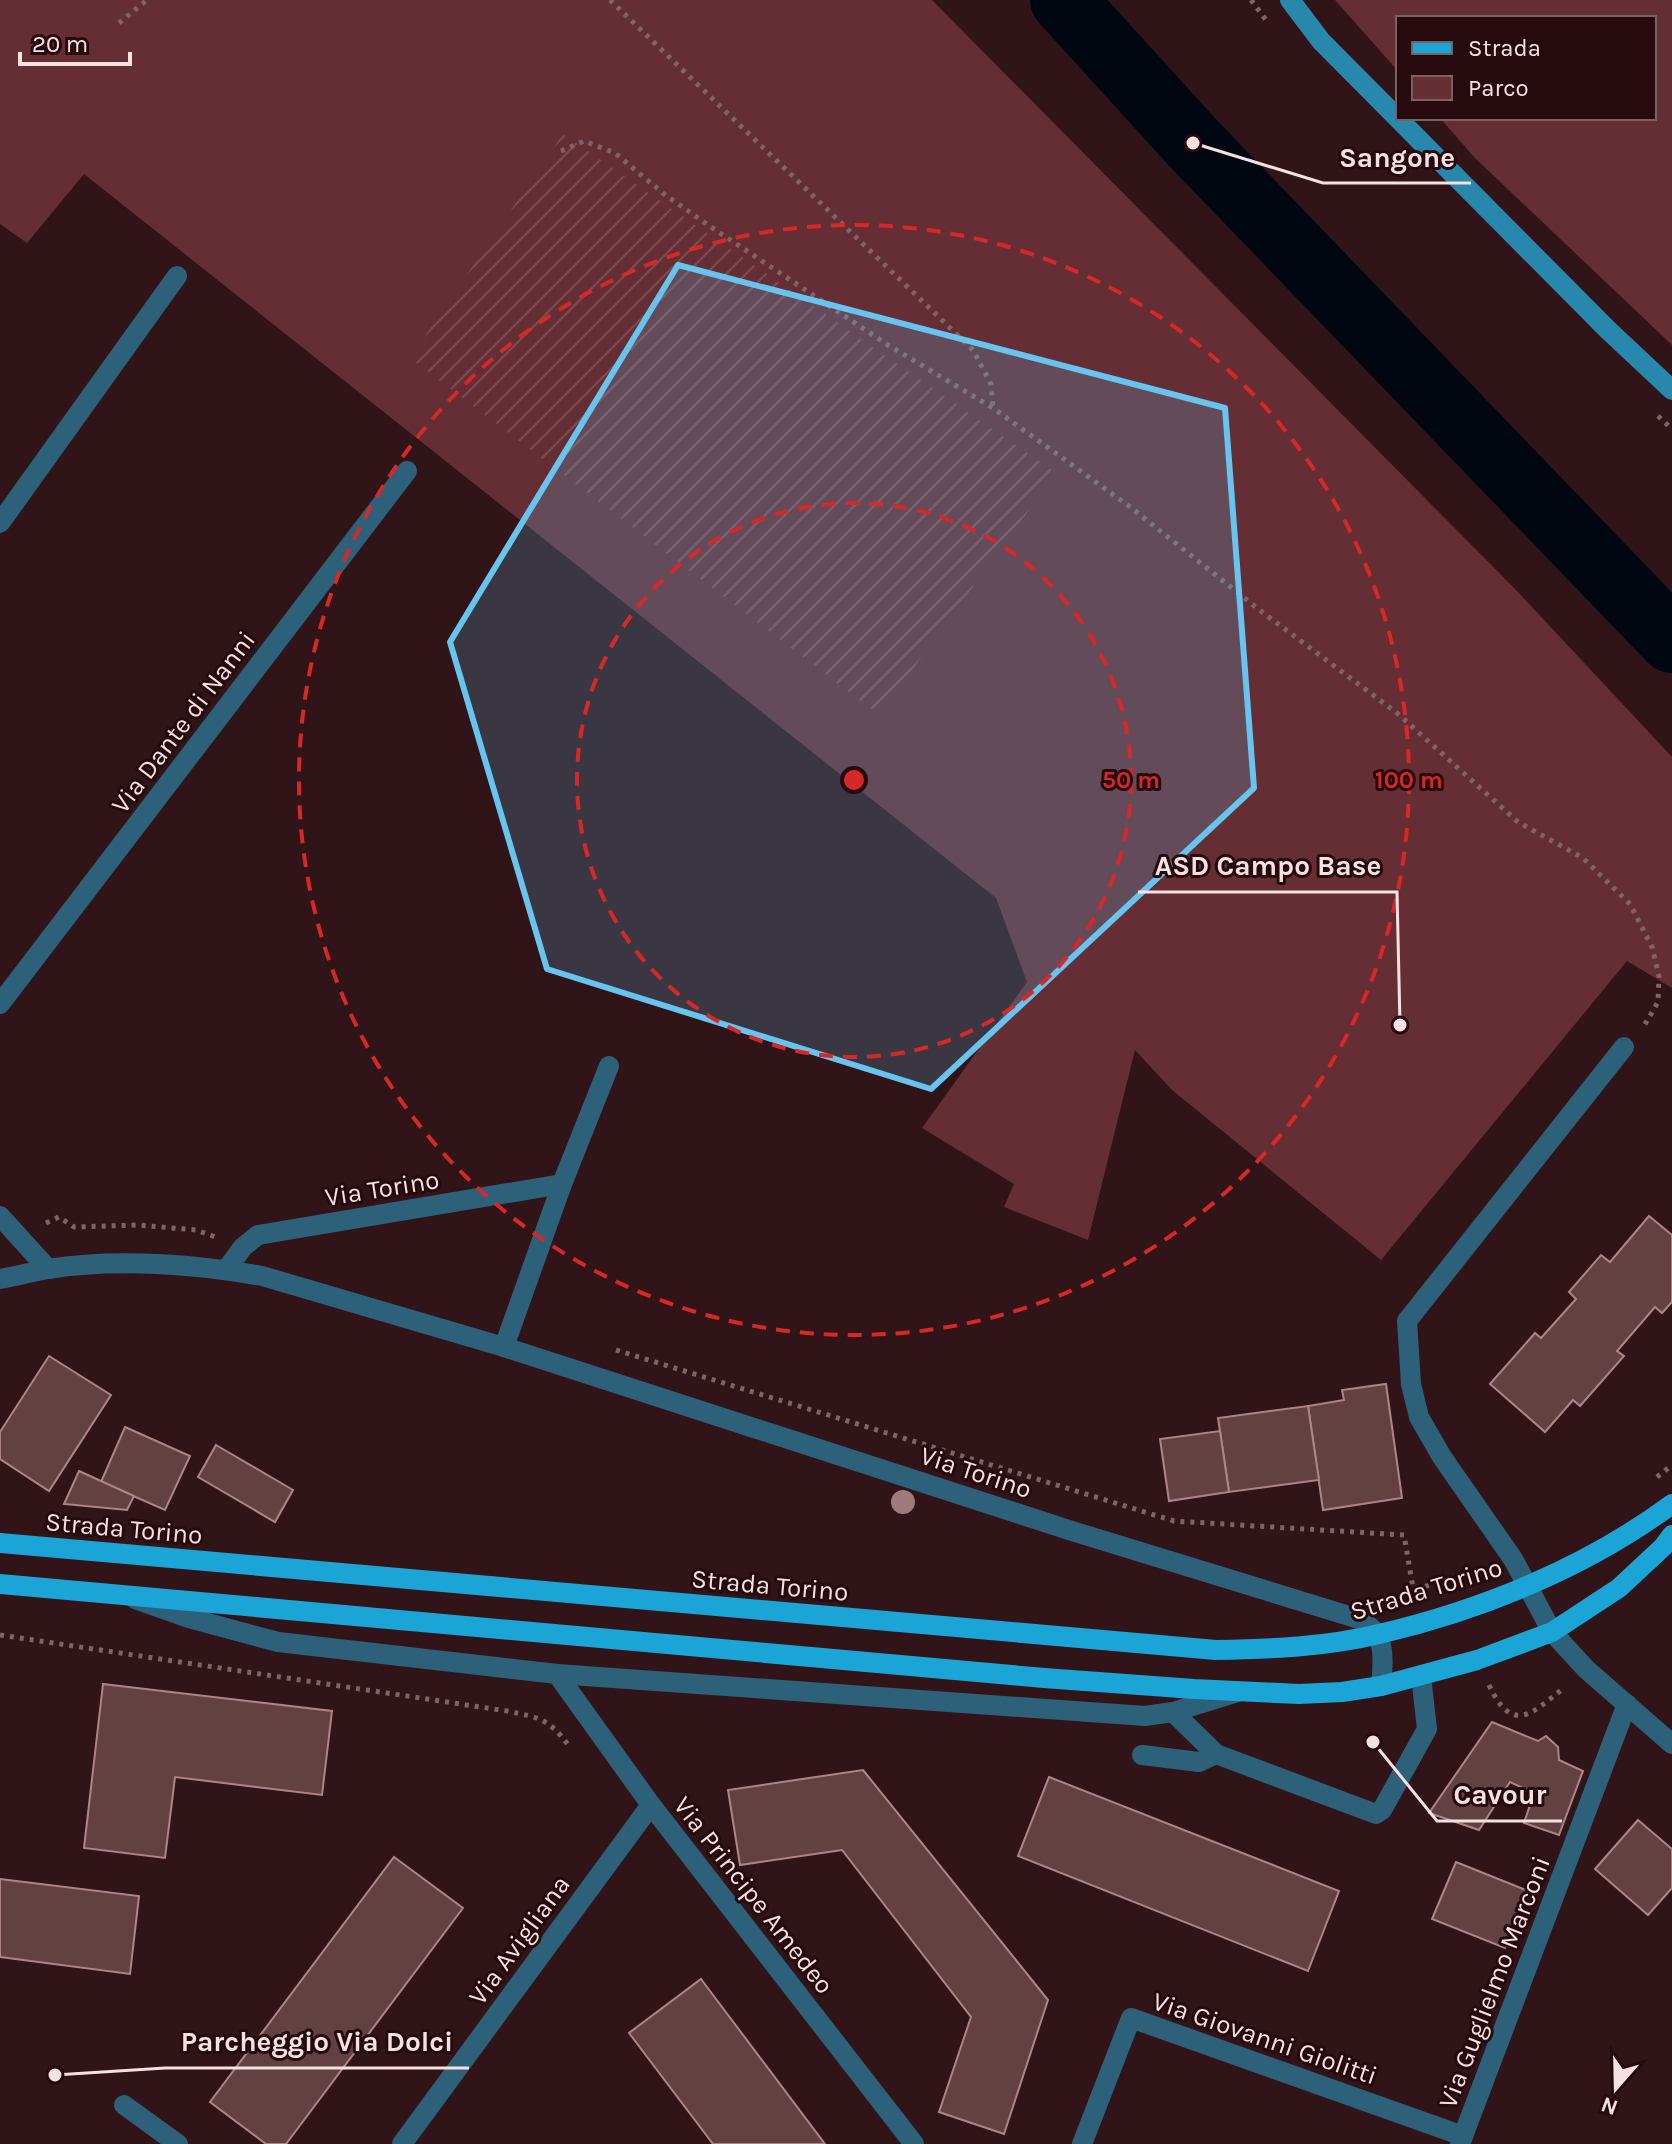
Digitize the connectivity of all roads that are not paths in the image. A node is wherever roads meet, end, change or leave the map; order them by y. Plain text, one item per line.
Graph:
1 (1290, 0) edge
2 (1396, 117) edge
3 (1399, 120) edge
4 (177, 276) dead end
5 (1672, 390) edge
6 (407, 471) dead end
7 (0, 523) edge
8 (0, 1004) edge
9 (1624, 1047) road end
10 (609, 1066) dead end
11 (562, 1184) junction
12 (0, 1216) edge
13 (48, 1269) junction
14 (226, 1270) junction
15 (0, 1279) edge
16 (504, 1347) junction
17 (1672, 1504) edge
18 (1672, 1535) edge
19 (0, 1543) edge
20 (0, 1584) edge
21 (1527, 1585) junction
22 (123, 1595) junction
23 (1552, 1632) junction
24 (1377, 1635) junction
25 (557, 1674) junction
26 (1421, 1676) junction
27 (1381, 1686) junction
28 (1240, 1691) junction
29 (1627, 1704) junction
30 (1173, 1712) junction
31 (1672, 1744) edge
32 (1216, 1754) junction
33 (1142, 1755) dead end
34 (651, 1805) junction
35 (124, 2105) dead end
36 (1462, 2140) edge
37 (178, 2144) edge
38 (402, 2144) edge
39 (914, 2144) edge
40 (1082, 2144) edge

1 - 2 street
3 - 5 street
4 - 7 street
6 - 8 street, Via Dante di Nanni
9 - 21 street, Strada Torino
10 - 11 street
11 - 14 street, Via Torino
11 - 16 street
12 - 13 street
13 - 14 street, Via Torino
13 - 15 street, Via Torino
14 - 16 street, Via Torino
16 - 24 street, Via Torino
17 - 21 main road, Strada Torino
18 - 23 main road
19 - 24 main road, Strada Torino
20 - 22 main road
21 - 23 street
21 - 24 main road, Strada Torino
22 - 25 street
22 - 28 main road
23 - 26 main road
23 - 29 street
24 - 27 street
25 - 30 street
25 - 34 street, Via Principe Amedeo
26 - 27 main road
26 - 32 street
27 - 28 main road
28 - 30 street
29 - 31 street
29 - 36 street, Via Guglielmo Marconi
30 - 32 street
32 - 33 street
34 - 38 street, Via Avigliana
34 - 39 street, Via Principe Amedeo
35 - 37 street
36 - 40 street, Via Giovanni Giolitti

